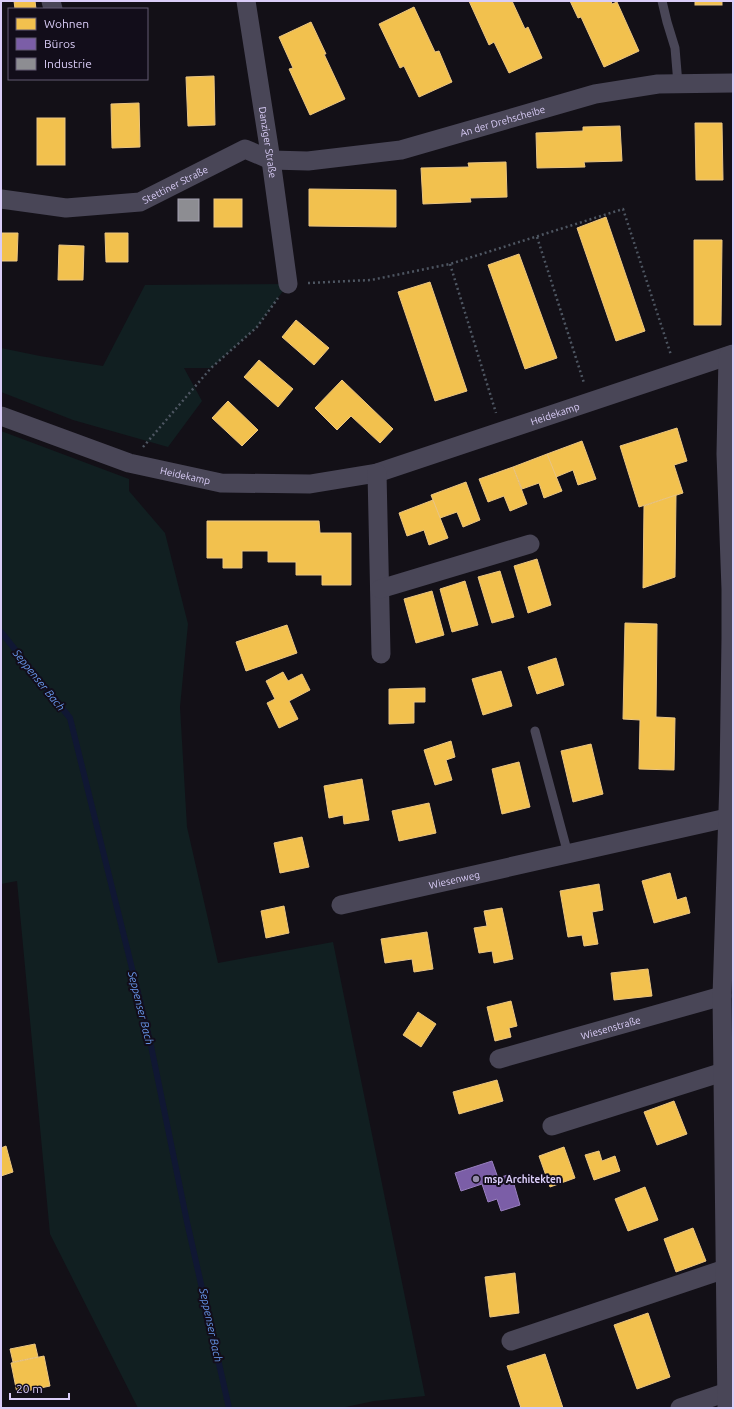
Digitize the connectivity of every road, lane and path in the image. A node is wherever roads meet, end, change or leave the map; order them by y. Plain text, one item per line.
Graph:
1 (246, 1) edge
2 (662, 1) edge
3 (733, 83) edge
4 (678, 84) junction
5 (272, 160) junction
6 (1, 199) edge
7 (537, 237) junction
8 (450, 264) junction
9 (288, 284) junction
10 (730, 355) edge
11 (677, 373) junction
12 (590, 402) junction
13 (1, 416) edge
14 (502, 431) junction
15 (147, 450) dead end
16 (377, 473) junction
17 (530, 544) dead end
18 (380, 589) junction
19 (732, 638) edge
20 (381, 654) dead end
21 (535, 731) dead end
22 (731, 778) edge
23 (727, 818) junction
24 (730, 840) edge
25 (568, 854) junction
26 (341, 905) dead end
27 (722, 996) junction
28 (499, 1059) dead end
29 (726, 1082) edge
30 (552, 1126) dead end
31 (729, 1235) edge
32 (725, 1269) junction
33 (511, 1341) dead end
34 (729, 1396) edge
35 (680, 1408) edge

1 - 5 street, Danziger Straße
2 - 4 lane
3 - 4 street, An der Drehscheibe
4 - 5 street, An der Drehscheibe
5 - 6 street, Stettiner Straße
5 - 9 street, Danziger Straße
7 - 8 path
7 - 11 path
7 - 12 path
8 - 9 path
8 - 14 path
9 - 15 path
10 - 11 street, Heidekamp
10 - 19 street
11 - 12 street, Heidekamp
12 - 14 street, Heidekamp
13 - 16 street, Heidekamp
14 - 16 street, Heidekamp
16 - 18 street
17 - 18 street
18 - 20 street
19 - 22 street
21 - 25 lane
22 - 23 street
23 - 24 street
23 - 25 street, Wiesenweg
24 - 27 street
25 - 26 street, Wiesenweg
27 - 28 street, Wiesenstraße
27 - 29 street
29 - 30 street
29 - 31 street
31 - 32 street
32 - 33 street
32 - 34 street
34 - 35 street

